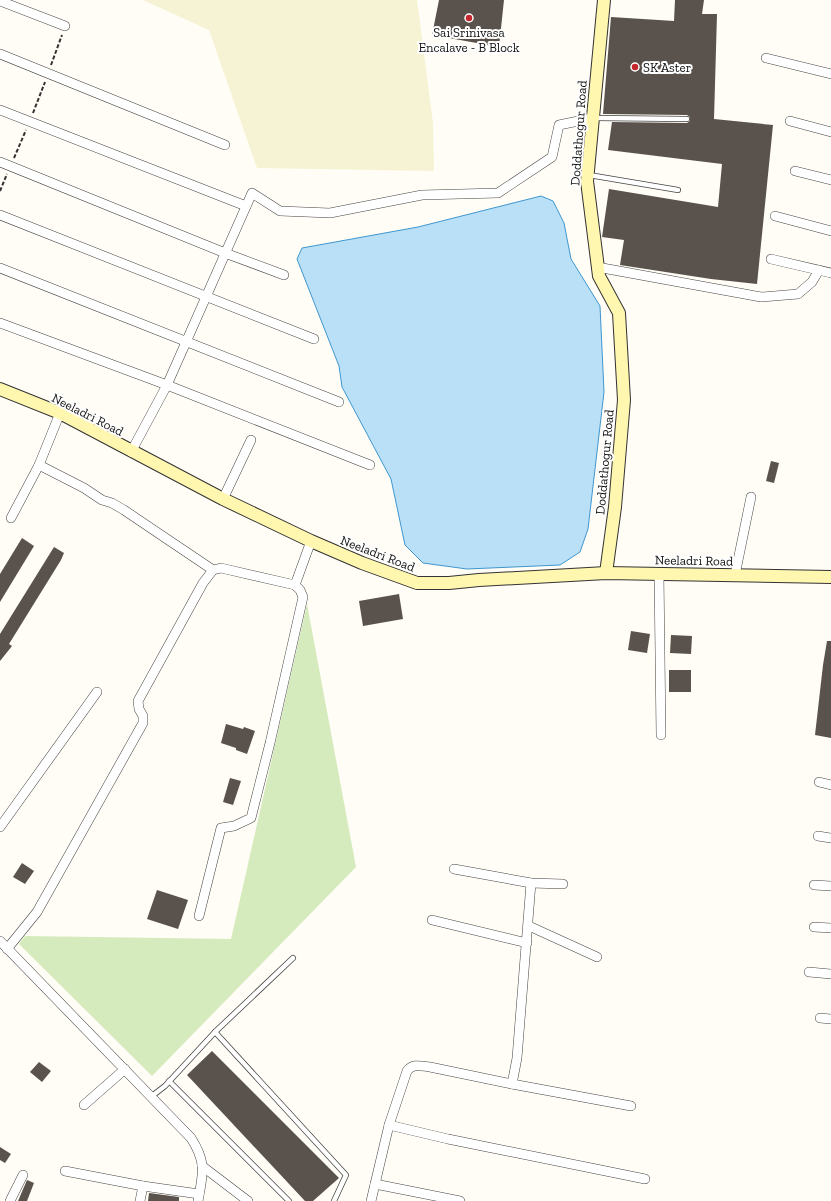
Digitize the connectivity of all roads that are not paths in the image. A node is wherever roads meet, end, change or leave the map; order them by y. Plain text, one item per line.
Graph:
1 (604, 0) edge
2 (0, 1) edge
3 (65, 26) dead end
4 (0, 54) edge
5 (766, 58) dead end
6 (831, 74) edge
7 (0, 110) edge
8 (593, 118) junction
9 (688, 119) dead end
10 (790, 121) dead end
11 (831, 132) edge
12 (225, 145) dead end
13 (0, 162) edge
14 (795, 171) dead end
15 (587, 174) junction
16 (831, 180) edge
17 (678, 190) dead end
18 (246, 206) junction
19 (0, 215) edge
20 (775, 216) dead end
21 (831, 231) edge
22 (225, 252) junction
23 (771, 259) dead end
24 (0, 268) edge
25 (597, 268) junction
26 (819, 270) junction
27 (831, 273) edge
28 (284, 274) dead end
29 (206, 295) junction
30 (0, 323) edge
31 (314, 339) dead end
32 (186, 340) junction
33 (167, 385) junction
34 (0, 388) edge
35 (340, 402) dead end
36 (60, 414) junction
37 (251, 440) dead end
38 (131, 452) junction
39 (39, 464) junction
40 (370, 465) dead end
41 (751, 497) dead end
42 (223, 499) junction
43 (11, 518) dead end
44 (311, 541) junction
45 (213, 570) junction
46 (606, 573) junction
47 (659, 574) junction
48 (735, 575) junction
49 (831, 577) edge
50 (296, 585) junction
51 (97, 692) dead end
52 (661, 734) dead end
53 (819, 782) dead end
54 (831, 784) edge
55 (0, 827) edge
56 (818, 836) dead end
57 (831, 838) edge
58 (454, 869) dead end
59 (531, 883) junction
60 (563, 884) dead end
61 (814, 885) dead end
62 (831, 886) edge
63 (199, 916) dead end
64 (432, 920) dead end
65 (529, 926) junction
66 (814, 927) dead end
67 (831, 928) edge
68 (0, 941) edge
69 (527, 943) junction
70 (7, 949) junction
71 (597, 957) dead end
72 (293, 958) dead end
73 (809, 972) dead end
74 (831, 974) edge
75 (820, 1018) dead end
76 (831, 1019) edge
77 (215, 1032) junction
78 (125, 1069) junction
79 (169, 1080) junction
80 (512, 1084) junction
81 (152, 1096) junction
82 (84, 1105) dead end
83 (631, 1106) dead end
84 (389, 1125) junction
85 (202, 1166) junction
86 (65, 1171) dead end
87 (23, 1175) dead end
88 (645, 1179) dead end
89 (375, 1184) junction
90 (143, 1186) junction
91 (199, 1197) edge
92 (10, 1201) edge
93 (140, 1201) edge
94 (248, 1201) edge
95 (289, 1201) edge
96 (334, 1201) edge
97 (372, 1201) edge
98 (460, 1201) edge

1 - 8 street, Doddathogur Road
2 - 3 street
4 - 12 street
5 - 6 street
7 - 18 street
8 - 9 lane
8 - 15 street, Doddathogur Road
8 - 18 street
10 - 11 street
13 - 22 street
14 - 16 street
15 - 17 lane
15 - 25 street, Doddathogur Road
18 - 22 street
19 - 29 street
20 - 21 street
22 - 28 street
22 - 29 street
23 - 26 street
24 - 32 street
25 - 26 street
25 - 46 street, Doddathogur Road
26 - 27 street
29 - 31 street
29 - 32 street
30 - 33 street
32 - 33 street
32 - 35 street
33 - 38 street
33 - 40 street
34 - 36 street, Neeladri Road
36 - 38 street, Neeladri Road
36 - 39 street
37 - 42 street
38 - 42 street, Neeladri Road
39 - 43 street
39 - 45 street
41 - 48 street
42 - 44 street, Neeladri Road
44 - 46 street, Neeladri Road
44 - 50 street
45 - 50 street
45 - 70 street
46 - 47 street, Neeladri Road
47 - 48 street, Neeladri Road
47 - 52 street
48 - 49 street, Neeladri Road
50 - 63 street
51 - 55 street
53 - 54 street
56 - 57 street
58 - 59 street
59 - 60 street
59 - 65 street
61 - 62 street
64 - 69 street
65 - 69 street
65 - 71 street
66 - 67 street
68 - 70 street
69 - 80 street
70 - 78 street
72 - 77 lane
73 - 74 street
75 - 76 street
77 - 79 lane
77 - 96 lane
78 - 81 street
78 - 82 street
79 - 81 lane
79 - 95 lane
80 - 83 street
80 - 84 street
81 - 85 street
84 - 88 street
84 - 89 street
85 - 91 street
85 - 94 street
86 - 90 street
87 - 92 street
89 - 97 street
89 - 98 street
90 - 91 street
90 - 93 street

